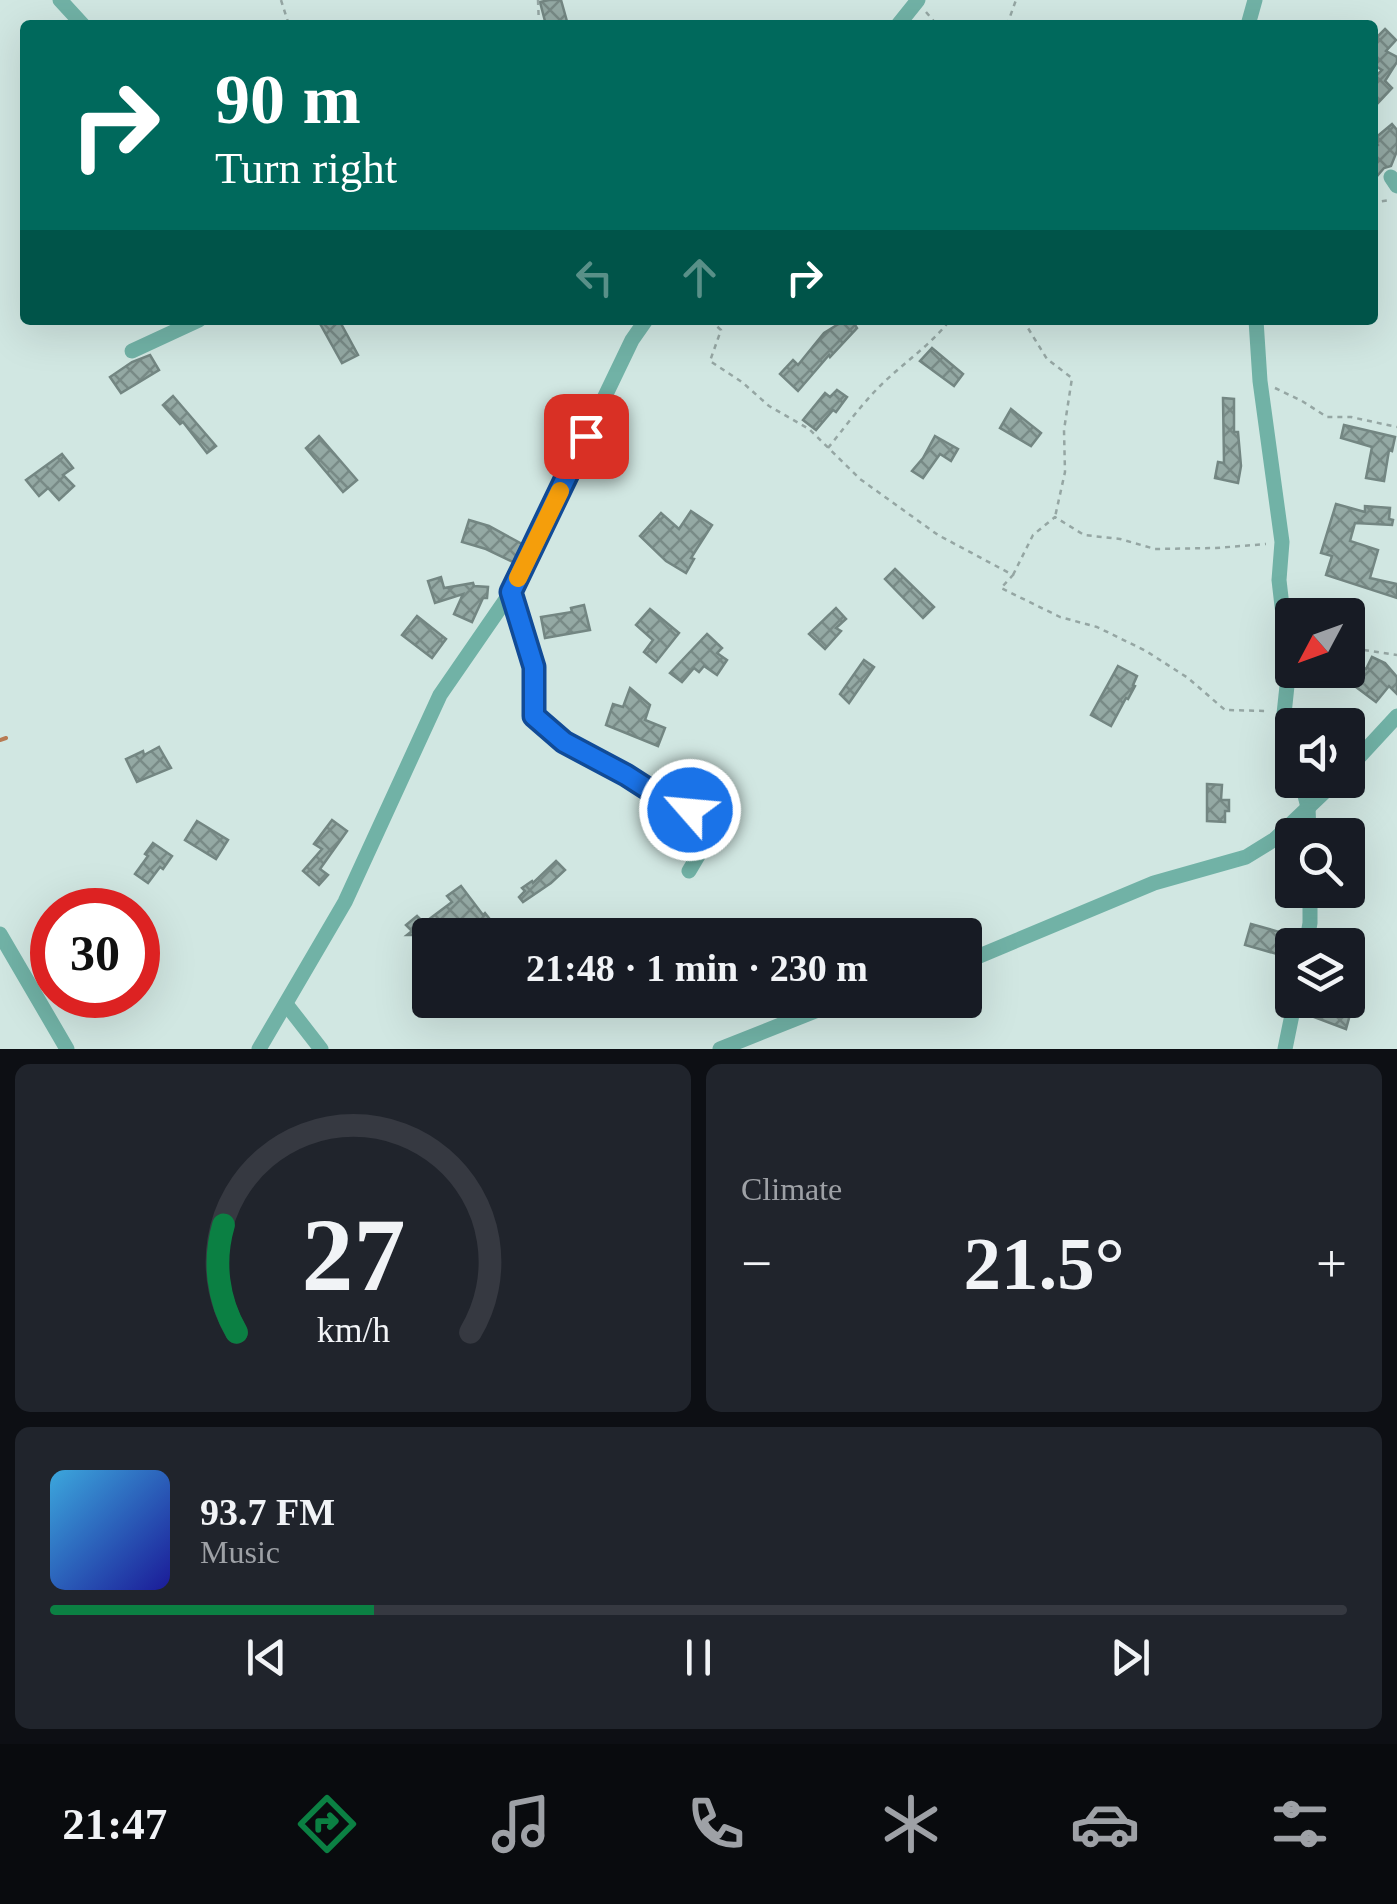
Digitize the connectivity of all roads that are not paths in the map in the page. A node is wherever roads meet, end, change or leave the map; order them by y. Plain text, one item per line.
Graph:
1 (60, 0) edge
2 (918, 0) edge
3 (78, 20) edge
4 (902, 20) edge
5 (187, 325) edge
6 (642, 325) edge
7 (1256, 325) edge
8 (132, 351) dead end
9 (511, 592) junction
10 (1285, 708) edge
11 (1397, 716) edge
12 (1365, 751) edge
13 (1306, 798) edge
14 (1318, 798) edge
15 (1308, 808) junction
16 (1308, 818) edge
17 (689, 872) dead end
18 (0, 934) edge
19 (982, 955) edge
20 (286, 1004) junction
21 (802, 1018) edge
22 (1291, 1018) edge
23 (746, 1043) edge
24 (67, 1049) edge
25 (259, 1049) edge
26 (321, 1049) edge
27 (720, 1049) edge
28 (1285, 1049) edge

1 - 3 street
2 - 4 street
5 - 8 street
6 - 9 street
7 - 10 street
9 - 17 street
9 - 20 street
11 - 12 street
13 - 15 street
14 - 15 street
15 - 16 street
15 - 19 street
18 - 24 street
20 - 25 street
20 - 26 street
21 - 23 street
22 - 28 street
23 - 27 street

